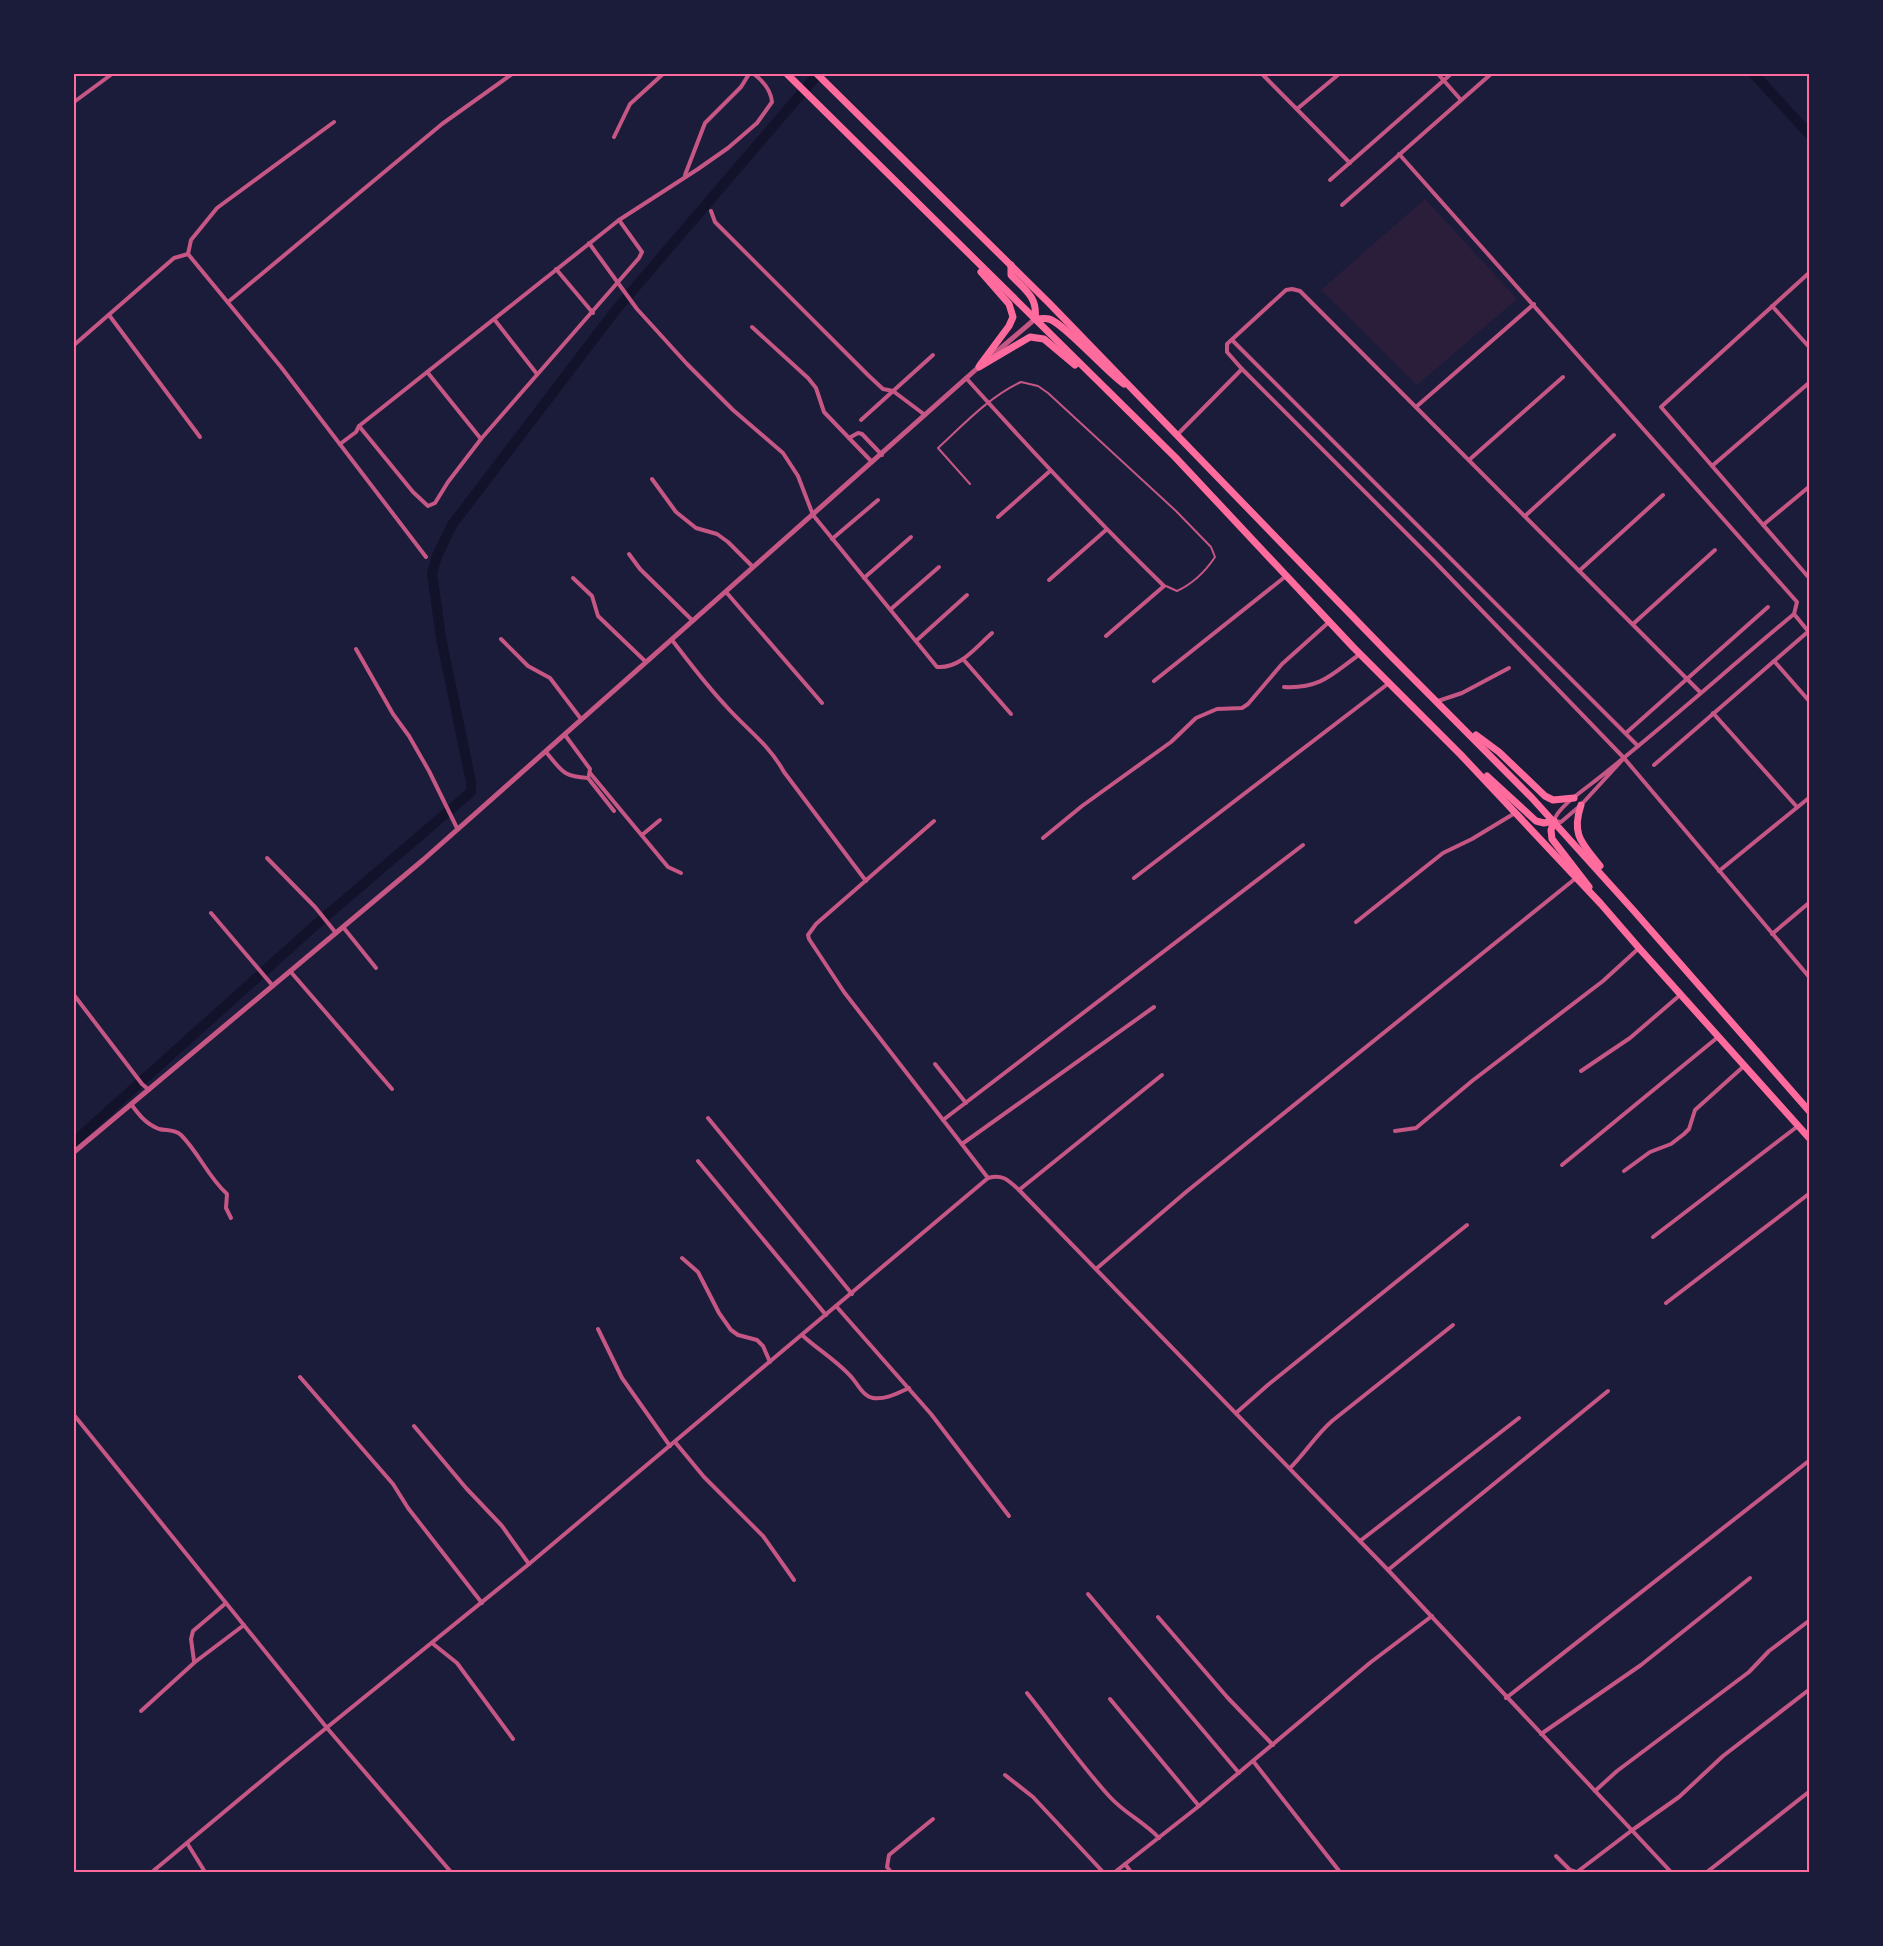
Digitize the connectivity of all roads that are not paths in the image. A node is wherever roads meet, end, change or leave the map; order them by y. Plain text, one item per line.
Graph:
1 (112, 74) edge
2 (512, 74) edge
3 (663, 74) edge
4 (749, 74) edge
5 (754, 74) edge
6 (817, 74) edge
7 (1262, 74) edge
8 (1339, 74) edge
9 (1438, 74) edge
10 (1451, 74) edge
11 (1491, 74) edge
12 (789, 75) edge
13 (1444, 80) junction
14 (1461, 100) junction
15 (74, 102) edge
16 (1297, 109) junction
17 (334, 122) dead end
18 (614, 137) dead end
19 (1399, 154) junction
20 (1350, 163) junction
21 (684, 176) junction
22 (1330, 180) dead end
23 (1342, 205) dead end
24 (711, 211) dead end
25 (619, 220) junction
26 (946, 231) junction
27 (589, 243) junction
28 (188, 254) junction
29 (1011, 265) junction
30 (555, 269) junction
31 (1809, 272) edge
32 (618, 283) junction
33 (228, 302) junction
34 (1534, 304) junction
35 (1772, 306) junction
36 (593, 313) junction
37 (109, 315) junction
38 (494, 319) junction
39 (1035, 319) junction
40 (752, 327) dead end
41 (1232, 340) junction
42 (74, 345) edge
43 (1809, 348) edge
44 (933, 355) dead end
45 (979, 367) junction
46 (1242, 369) junction
47 (428, 373) junction
48 (537, 374) junction
49 (1563, 377) dead end
50 (966, 378) junction
51 (1809, 382) edge
52 (893, 391) junction
53 (1140, 396) junction
54 (988, 402) junction
55 (1416, 407) junction
56 (1131, 414) junction
57 (926, 415) junction
58 (861, 420) dead end
59 (359, 426) junction
60 (1614, 435) dead end
61 (200, 436) dead end
62 (1176, 436) junction
63 (849, 438) junction
64 (482, 439) junction
65 (340, 444) junction
66 (882, 454) junction
67 (1469, 460) junction
68 (872, 463) junction
69 (1712, 466) junction
70 (1050, 471) junction
71 (652, 478) dead end
72 (970, 484) dead end
73 (1809, 486) edge
74 (1663, 495) dead end
75 (878, 500) dead end
76 (813, 515) junction
77 (1525, 516) junction
78 (998, 517) dead end
79 (1763, 525) junction
80 (1106, 530) junction
81 (911, 537) dead end
82 (832, 539) junction
83 (1715, 550) dead end
84 (629, 554) dead end
85 (426, 557) dead end
86 (939, 567) dead end
87 (754, 568) junction
88 (1579, 571) junction
89 (1286, 576) junction
90 (573, 578) dead end
91 (864, 578) junction
92 (1809, 579) edge
93 (1049, 580) dead end
94 (1164, 586) junction
95 (726, 592) junction
96 (967, 596) dead end
97 (1768, 607) dead end
98 (891, 609) junction
99 (1794, 614) junction
100 (693, 621) junction
101 (1330, 621) junction
102 (1633, 624) junction
103 (1809, 630) edge
104 (992, 633) dead end
105 (1106, 636) dead end
106 (501, 639) dead end
107 (672, 640) junction
108 (916, 641) junction
109 (356, 650) dead end
110 (1360, 654) junction
111 (963, 659) junction
112 (1774, 661) junction
113 (646, 663) junction
114 (1509, 668) dead end
115 (1687, 678) junction
116 (1154, 681) dead end
117 (1390, 682) junction
118 (1284, 687) dead end
119 (1700, 692) junction
120 (1437, 701) junction
121 (1809, 702) edge
122 (822, 703) dead end
123 (1713, 713) junction
124 (1011, 714) dead end
125 (1455, 718) junction
126 (581, 720) junction
127 (1626, 733) junction
128 (565, 735) junction
129 (1453, 746) junction
130 (1638, 746) junction
131 (546, 752) junction
132 (1624, 758) junction
133 (1654, 765) dead end
134 (590, 773) junction
135 (588, 778) junction
136 (1809, 797) edge
137 (1574, 798) junction
138 (1581, 805) junction
139 (1797, 807) junction
140 (614, 811) dead end
141 (1515, 812) junction
142 (660, 820) dead end
143 (934, 821) dead end
144 (1554, 821) junction
145 (457, 828) junction
146 (642, 835) junction
147 (1043, 838) dead end
148 (1303, 845) dead end
149 (267, 858) dead end
150 (1719, 871) junction
151 (681, 873) dead end
152 (1134, 878) dead end
153 (1576, 878) junction
154 (866, 881) junction
155 (1809, 902) edge
156 (1602, 904) junction
157 (1634, 911) junction
158 (211, 913) dead end
159 (1356, 922) dead end
160 (343, 927) junction
161 (336, 933) junction
162 (1772, 934) junction
163 (1639, 948) junction
164 (376, 968) dead end
165 (290, 971) junction
166 (1809, 978) edge
167 (273, 986) junction
168 (74, 995) edge
169 (1681, 995) junction
170 (1154, 1007) dead end
171 (1718, 1037) junction
172 (935, 1064) dead end
173 (1745, 1066) junction
174 (1581, 1071) dead end
175 (1162, 1075) dead end
176 (392, 1089) dead end
177 (149, 1090) junction
178 (966, 1102) junction
179 (131, 1104) junction
180 (1809, 1112) edge
181 (708, 1118) dead end
182 (943, 1120) junction
183 (1798, 1126) junction
184 (1395, 1131) dead end
185 (1809, 1139) edge
186 (962, 1144) junction
187 (74, 1152) edge
188 (698, 1161) dead end
189 (1562, 1165) dead end
190 (1624, 1171) dead end
191 (988, 1178) junction
192 (1019, 1190) junction
193 (1809, 1193) edge
194 (231, 1218) dead end
195 (1467, 1225) dead end
196 (1653, 1236) dead end
197 (682, 1258) dead end
198 (1096, 1269) junction
199 (852, 1294) junction
200 (1666, 1303) dead end
201 (836, 1306) junction
202 (826, 1315) junction
203 (1453, 1324) dead end
204 (598, 1329) dead end
205 (802, 1335) junction
206 (770, 1362) junction
207 (300, 1377) dead end
208 (909, 1388) junction
209 (1608, 1391) dead end
210 (1236, 1413) junction
211 (74, 1415) edge
212 (1519, 1418) dead end
213 (414, 1426) dead end
214 (675, 1442) junction
215 (670, 1446) junction
216 (1809, 1460) edge
217 (1290, 1468) junction
218 (1009, 1515) dead end
219 (1360, 1541) junction
220 (529, 1564) junction
221 (1388, 1570) junction
222 (1750, 1578) dead end
223 (794, 1580) dead end
224 (1088, 1594) dead end
225 (482, 1603) junction
226 (226, 1604) junction
227 (1432, 1616) junction
228 (1158, 1617) dead end
229 (1809, 1620) edge
230 (244, 1625) junction
231 (432, 1643) junction
232 (195, 1662) junction
233 (1809, 1689) edge
234 (1028, 1693) dead end
235 (1506, 1698) junction
236 (1110, 1699) dead end
237 (141, 1711) dead end
238 (327, 1728) junction
239 (1541, 1734) junction
240 (513, 1739) dead end
241 (1273, 1745) junction
242 (1253, 1761) junction
243 (1239, 1773) junction
244 (1005, 1775) dead end
245 (1595, 1791) junction
246 (1809, 1791) edge
247 (1198, 1805) junction
248 (933, 1819) dead end
249 (1631, 1831) junction
250 (1159, 1838) junction
251 (187, 1843) junction
252 (1556, 1856) dead end
253 (1125, 1864) junction
254 (152, 1872) edge
255 (205, 1872) edge
256 (451, 1872) edge
257 (891, 1872) edge
258 (1103, 1872) edge
259 (1115, 1872) edge
260 (1131, 1872) edge
261 (1340, 1872) edge
262 (1576, 1872) edge
263 (1669, 1872) edge
264 (1707, 1872) edge

1 - 15 street
2 - 33 street
3 - 18 street
4 - 21 street
5 - 21 street
6 - 29 highway
7 - 16 street
8 - 16 street
9 - 13 street
10 - 13 street
11 - 14 street
12 - 26 highway
13 - 14 street
13 - 20 street
14 - 19 street
16 - 20 street
17 - 28 street
19 - 23 street
19 - 34 street
20 - 22 street
21 - 25 street
24 - 52 street
25 - 27 street
25 - 32 street
26 - 39 highway
26 - 45 highway
27 - 30 street
27 - 32 street
28 - 33 street
28 - 37 street
29 - 39 highway
29 - 53 highway
30 - 36 street
30 - 38 street
31 - 35 street
32 - 36 street
32 - 76 street
33 - 65 street
34 - 55 street
34 - 99 street
35 - 43 street
35 - 69 street
36 - 48 street
37 - 42 street
37 - 61 street
38 - 47 street
38 - 48 street
39 - 45 street
39 - 53 highway
39 - 56 highway
40 - 63 street
41 - 46 street
41 - 55 street
41 - 127 street
44 - 52 street
45 - 50 street
45 - 56 highway
46 - 62 street
46 - 132 street
47 - 59 street
47 - 64 street
48 - 64 street
49 - 67 street
50 - 54 street
50 - 57 street
51 - 69 street
52 - 57 street
52 - 58 street
53 - 62 highway
54 - 70 street
54 - 72 lane
54 - 94 lane
55 - 67 street
56 - 89 highway
57 - 66 street
59 - 64 street
59 - 65 street
60 - 77 street
62 - 120 highway
63 - 66 street
63 - 68 street
65 - 85 street
66 - 68 street
67 - 77 street
68 - 76 street
69 - 79 street
70 - 78 street
70 - 80 street
71 - 87 street
73 - 79 street
74 - 88 street
75 - 82 street
76 - 82 street
76 - 87 street
77 - 88 street
79 - 92 street
80 - 93 street
80 - 94 street
81 - 91 street
82 - 91 street
83 - 102 street
84 - 100 street
86 - 98 street
87 - 95 street
88 - 102 street
89 - 101 highway
89 - 116 street
90 - 113 street
91 - 98 street
94 - 105 street
95 - 100 street
95 - 122 street
96 - 108 street
97 - 115 street
98 - 108 street
99 - 103 street
99 - 119 street
100 - 107 street
101 - 110 highway
101 - 147 street
102 - 115 street
103 - 112 street
104 - 111 street
106 - 126 street
107 - 113 street
107 - 154 street
108 - 111 street
109 - 145 street
110 - 117 highway
110 - 118 street
111 - 124 street
112 - 121 street
112 - 123 street
113 - 126 street
114 - 120 street
115 - 119 street
115 - 127 street
117 - 129 highway
117 - 152 street
119 - 130 street
120 - 125 highway
123 - 133 street
123 - 139 street
125 - 137 highway
125 - 144 highway
126 - 128 street
127 - 130 street
128 - 131 street
128 - 134 street
129 - 141 highway
129 - 144 highway
130 - 132 street
131 - 135 street
131 - 145 street
132 - 137 street
132 - 138 street
132 - 150 street
134 - 135 street
134 - 146 street
135 - 140 street
136 - 139 street
137 - 144 street
138 - 144 street
138 - 157 highway
139 - 150 street
141 - 153 highway
141 - 159 street
142 - 146 street
143 - 154 street
144 - 156 highway
144 - 157 highway
145 - 160 street
146 - 151 street
148 - 178 street
149 - 161 street
150 - 162 street
153 - 156 highway
153 - 198 street
154 - 182 street
155 - 162 street
156 - 163 highway
157 - 180 highway
158 - 167 street
160 - 161 street
160 - 164 street
161 - 165 street
162 - 166 street
163 - 169 highway
163 - 184 street
165 - 167 street
165 - 176 street
167 - 177 street
168 - 177 street
169 - 171 highway
169 - 174 street
170 - 186 street
171 - 173 highway
171 - 189 street
172 - 178 street
173 - 183 highway
173 - 190 street
175 - 192 street
177 - 179 street
178 - 182 street
179 - 187 street
179 - 194 street
181 - 199 street
182 - 186 street
183 - 185 highway
183 - 196 street
186 - 191 street
188 - 202 street
191 - 192 street
191 - 199 street
192 - 198 street
193 - 200 street
195 - 210 street
197 - 206 street
198 - 210 street
199 - 201 street
201 - 202 street
201 - 208 street
202 - 205 street
203 - 217 street
204 - 215 street
205 - 206 street
205 - 208 street
206 - 214 street
207 - 225 street
208 - 218 street
209 - 221 street
210 - 217 street
211 - 226 street
212 - 219 street
213 - 220 street
214 - 215 street
214 - 223 street
215 - 220 street
216 - 235 street
217 - 219 street
219 - 221 street
220 - 225 street
221 - 227 street
222 - 239 street
224 - 243 street
225 - 231 street
226 - 230 street
226 - 232 street
227 - 235 street
227 - 241 street
228 - 241 street
229 - 245 street
230 - 232 street
230 - 238 street
231 - 238 street
231 - 240 street
232 - 237 street
233 - 249 street
234 - 250 street
235 - 239 street
236 - 247 street
238 - 251 street
238 - 256 street
239 - 245 street
241 - 242 street
242 - 243 street
242 - 261 street
243 - 247 street
244 - 258 street
245 - 249 street
246 - 264 street
247 - 250 street
248 - 257 street
249 - 262 street
249 - 263 street
250 - 253 street
251 - 254 street
251 - 255 street
252 - 262 street
253 - 259 street
253 - 260 street

